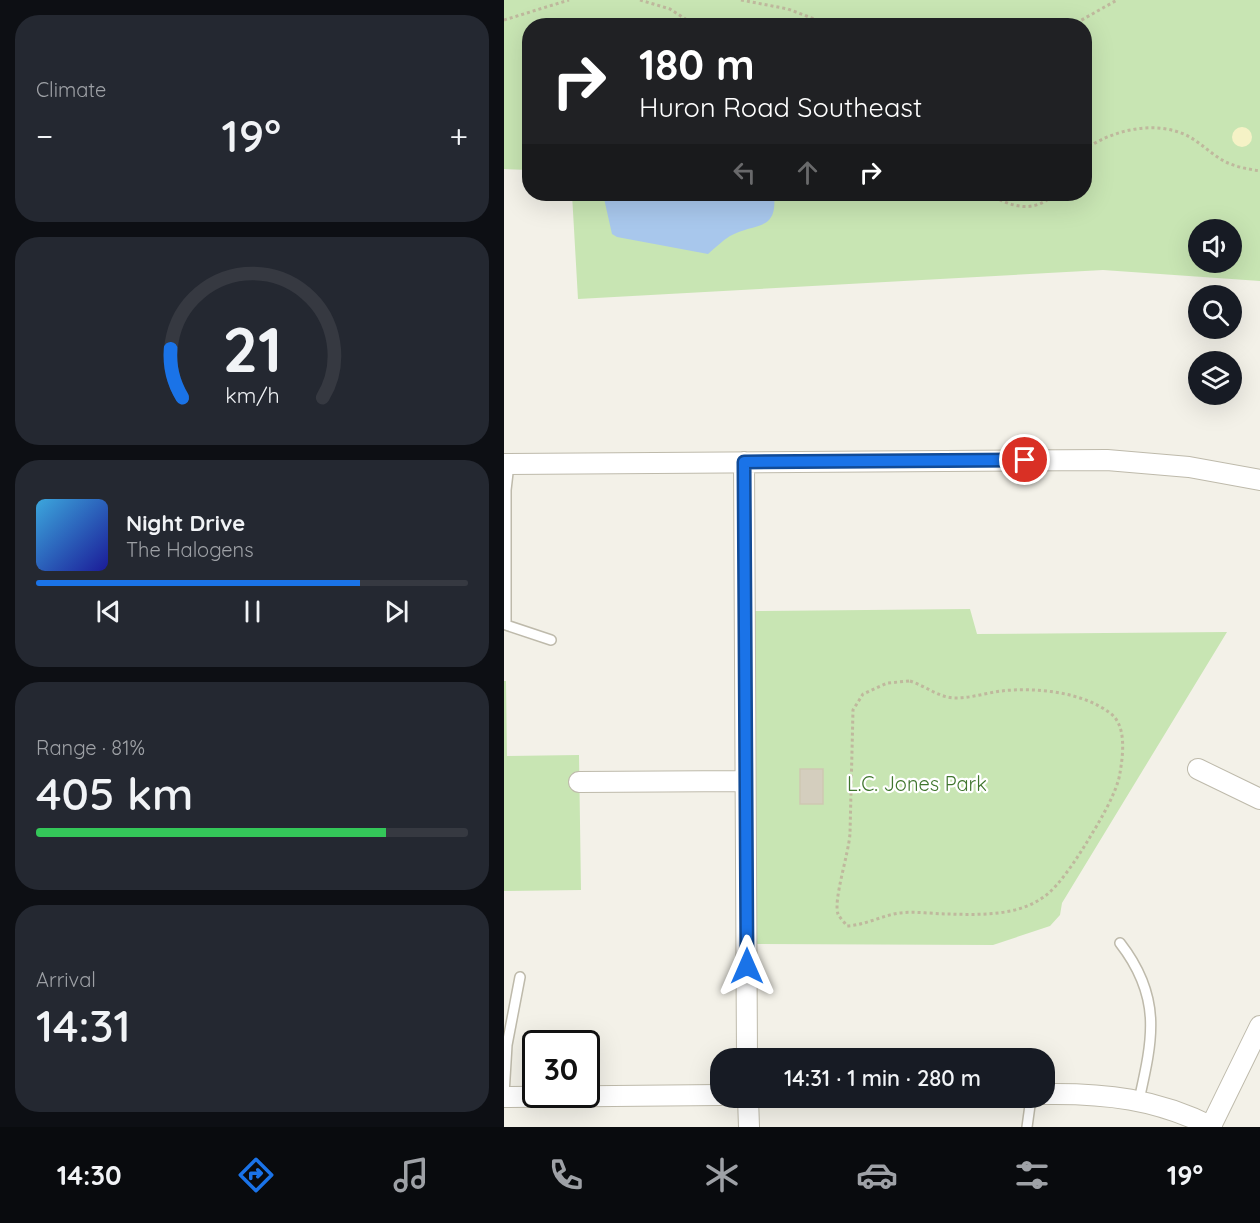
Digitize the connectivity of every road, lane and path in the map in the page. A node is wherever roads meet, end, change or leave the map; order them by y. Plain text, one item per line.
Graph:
1 (569, 0) edge
2 (640, 0) edge
3 (741, 0) edge
4 (1117, 0) edge
5 (684, 18) edge
6 (812, 18) edge
7 (1085, 18) edge
8 (504, 20) edge
9 (1092, 145) edge
10 (1260, 171) edge
11 (1004, 201) edge
12 (1046, 201) edge
13 (744, 462) junction
14 (506, 464) edge
15 (1260, 480) edge
16 (551, 640) dead end
17 (1198, 769) dead end
18 (746, 781) junction
19 (579, 782) dead end
20 (1260, 798) edge
21 (1046, 895) joint
22 (1120, 943) dead end
23 (520, 977) dead end
24 (1260, 1026) edge
25 (747, 1048) edge
26 (1055, 1094) edge
27 (710, 1095) edge
28 (504, 1096) edge
29 (1139, 1100) junction
30 (748, 1108) edge
31 (1030, 1108) edge
32 (749, 1127) edge
33 (1027, 1127) edge
34 (1212, 1127) edge

1 - 8 path
2 - 5 path
3 - 6 path
4 - 7 path
9 - 10 path
11 - 12 path
13 - 14 street
13 - 15 street
13 - 18 street
14 - 16 lane
17 - 20 street
18 - 19 street
18 - 25 street
21 - 21 path
22 - 29 lane
23 - 28 lane
24 - 34 street
26 - 29 street
27 - 28 street
29 - 34 street
30 - 32 street
31 - 33 lane

